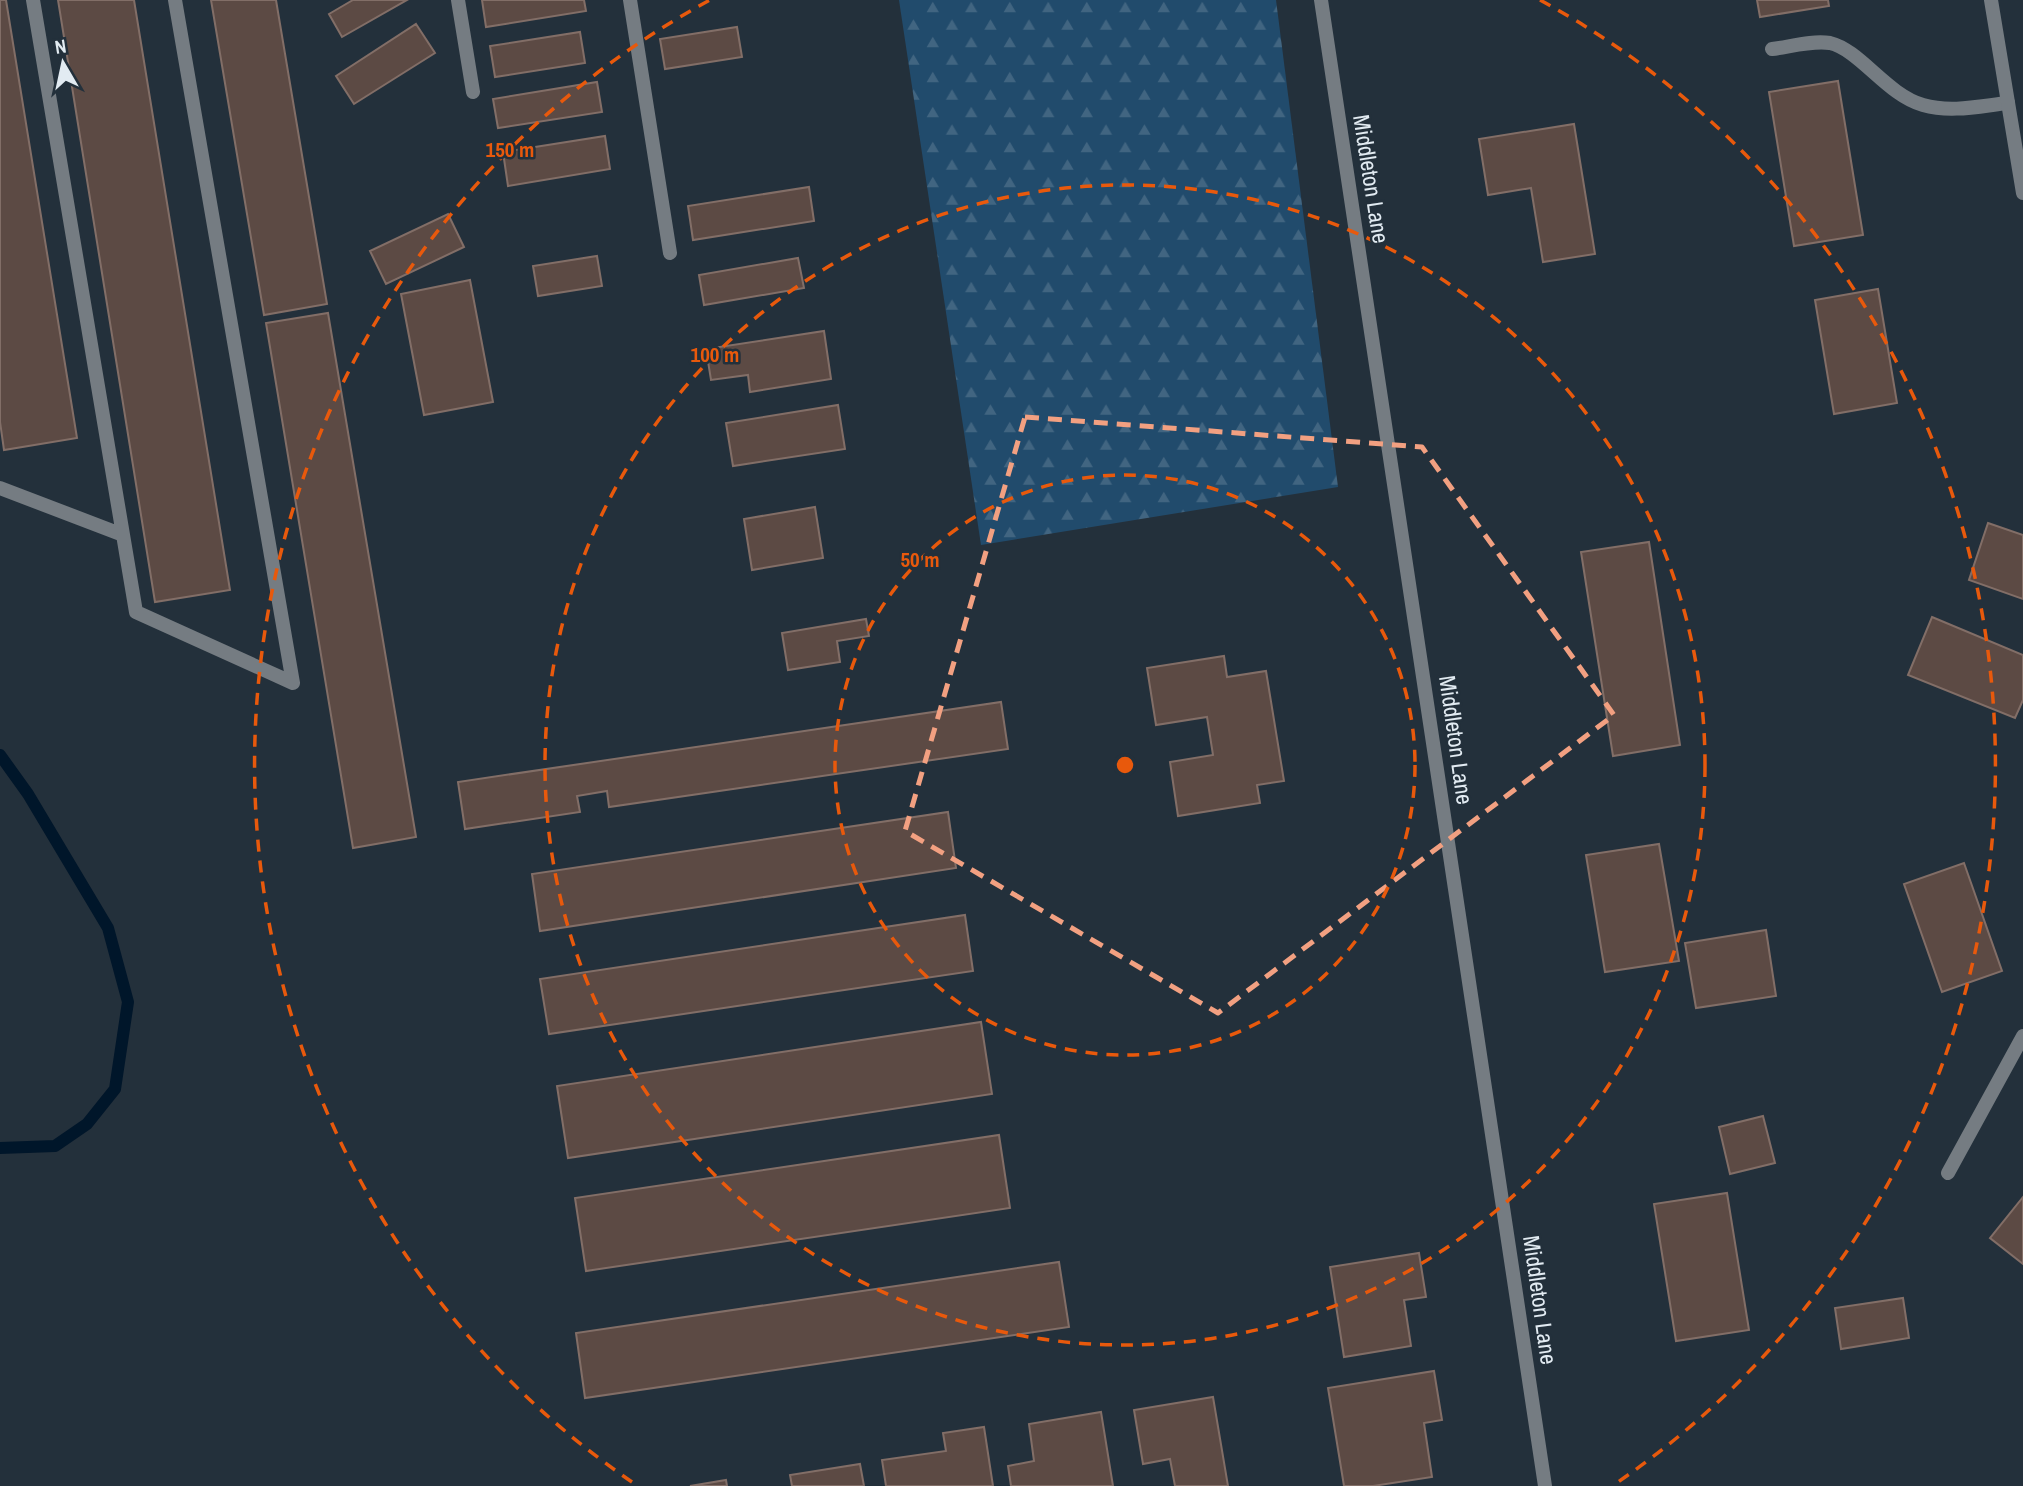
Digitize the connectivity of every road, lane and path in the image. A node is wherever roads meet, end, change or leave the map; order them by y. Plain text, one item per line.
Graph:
1 (33, 0) edge
2 (175, 0) edge
3 (458, 0) edge
4 (630, 0) edge
5 (1321, 0) edge
6 (1991, 0) edge
7 (1772, 49) dead end
8 (473, 92) dead end
9 (2008, 103) junction
10 (2023, 193) edge
11 (670, 253) dead end
12 (0, 488) edge
13 (123, 536) junction
14 (2023, 1036) edge
15 (1948, 1173) dead end
16 (1545, 1486) edge

1 - 13 street
2 - 13 street
3 - 8 street
4 - 11 street
5 - 16 street, Middleton Lane
6 - 9 street
7 - 9 street
9 - 10 street
12 - 13 street
14 - 15 street

